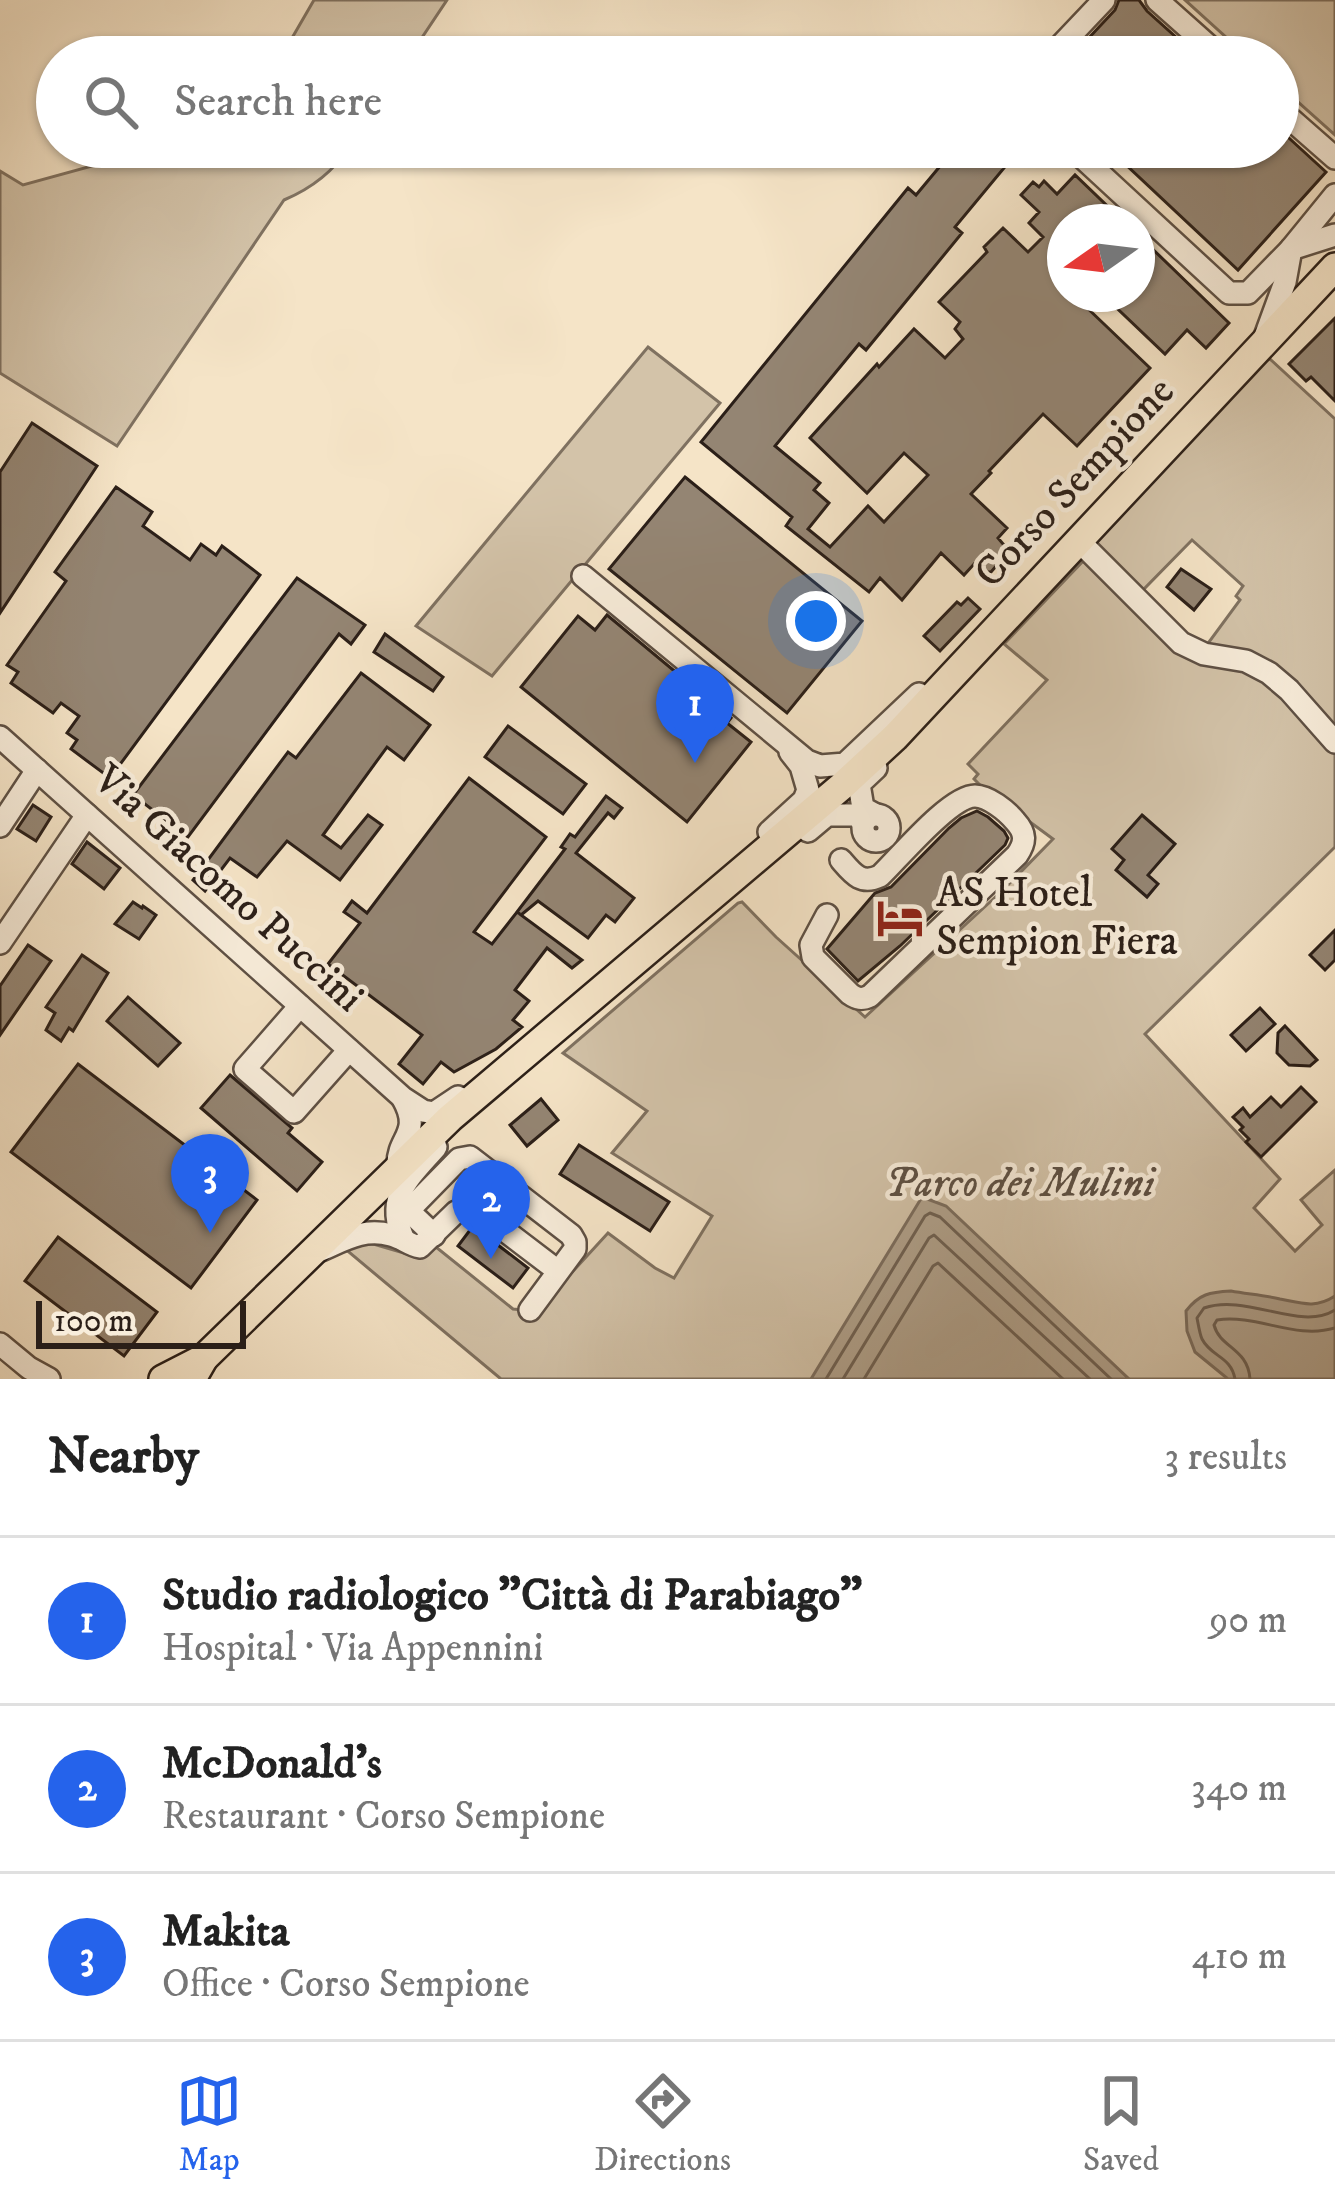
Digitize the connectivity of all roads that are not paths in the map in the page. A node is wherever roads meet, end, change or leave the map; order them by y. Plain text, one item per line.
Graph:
1 (1104, 0) edge
2 (1157, 0) edge
3 (1070, 36) edge
4 (1197, 36) edge
5 (1299, 126) edge
6 (1335, 158) edge
7 (1094, 168) edge
8 (1335, 195) edge
9 (1335, 235) edge
10 (1291, 249) junction
11 (1335, 268) edge
12 (1261, 347) junction
13 (1078, 540) junction
14 (583, 576) dead end
15 (952, 676) junction
16 (0, 737) edge
17 (1335, 742) edge
18 (786, 747) junction
19 (37, 770) junction
20 (87, 815) junction
21 (0, 826) edge
22 (841, 860) dead end
23 (729, 882) junction
24 (827, 915) dead end
25 (0, 943) edge
26 (301, 1006) junction
27 (349, 1050) junction
28 (484, 1089) junction
29 (403, 1098) junction
30 (450, 1118) junction
31 (399, 1167) junction
32 (434, 1235) junction
33 (404, 1240) junction
34 (314, 1251) junction
35 (559, 1271) junction
36 (530, 1310) dead end
37 (0, 1344) edge
38 (198, 1369) edge
39 (38, 1375) edge
40 (163, 1379) edge

1 - 3 street
2 - 4 street
5 - 6 street
7 - 10 street, Corso Sempione
8 - 10 street, Corso Sempione
9 - 10 street, Corso Sempione
10 - 12 street, Corso Sempione
11 - 12 main road, Corso Sempione
12 - 13 main road, Corso Sempione
13 - 15 main road, Corso Sempione
13 - 17 street
14 - 18 street
15 - 18 street
15 - 23 main road, Corso Sempione
15 - 23 street, Corso Sempione
16 - 19 street, Via Giacomo Puccini
18 - 23 street
19 - 20 street, Via Giacomo Puccini
19 - 21 street
20 - 25 street
20 - 26 street, Via Giacomo Puccini
22 - 24 street
23 - 28 main road, Corso Sempione
26 - 27 street, Via Giacomo Puccini
26 - 27 street
27 - 29 street, Via Giacomo Puccini
28 - 29 street
28 - 30 main road, Corso Sempione
29 - 31 street
30 - 31 main road, Corso Sempione
30 - 33 street, Corso Sempione
31 - 34 main road, Corso Sempione
32 - 33 street, Corso Sempione
32 - 35 street, Corso Sempione
32 - 35 street
33 - 34 street, Corso Sempione
34 - 38 main road, Corso Sempione
35 - 36 street
37 - 39 street
38 - 40 main road, Corso Sempione

